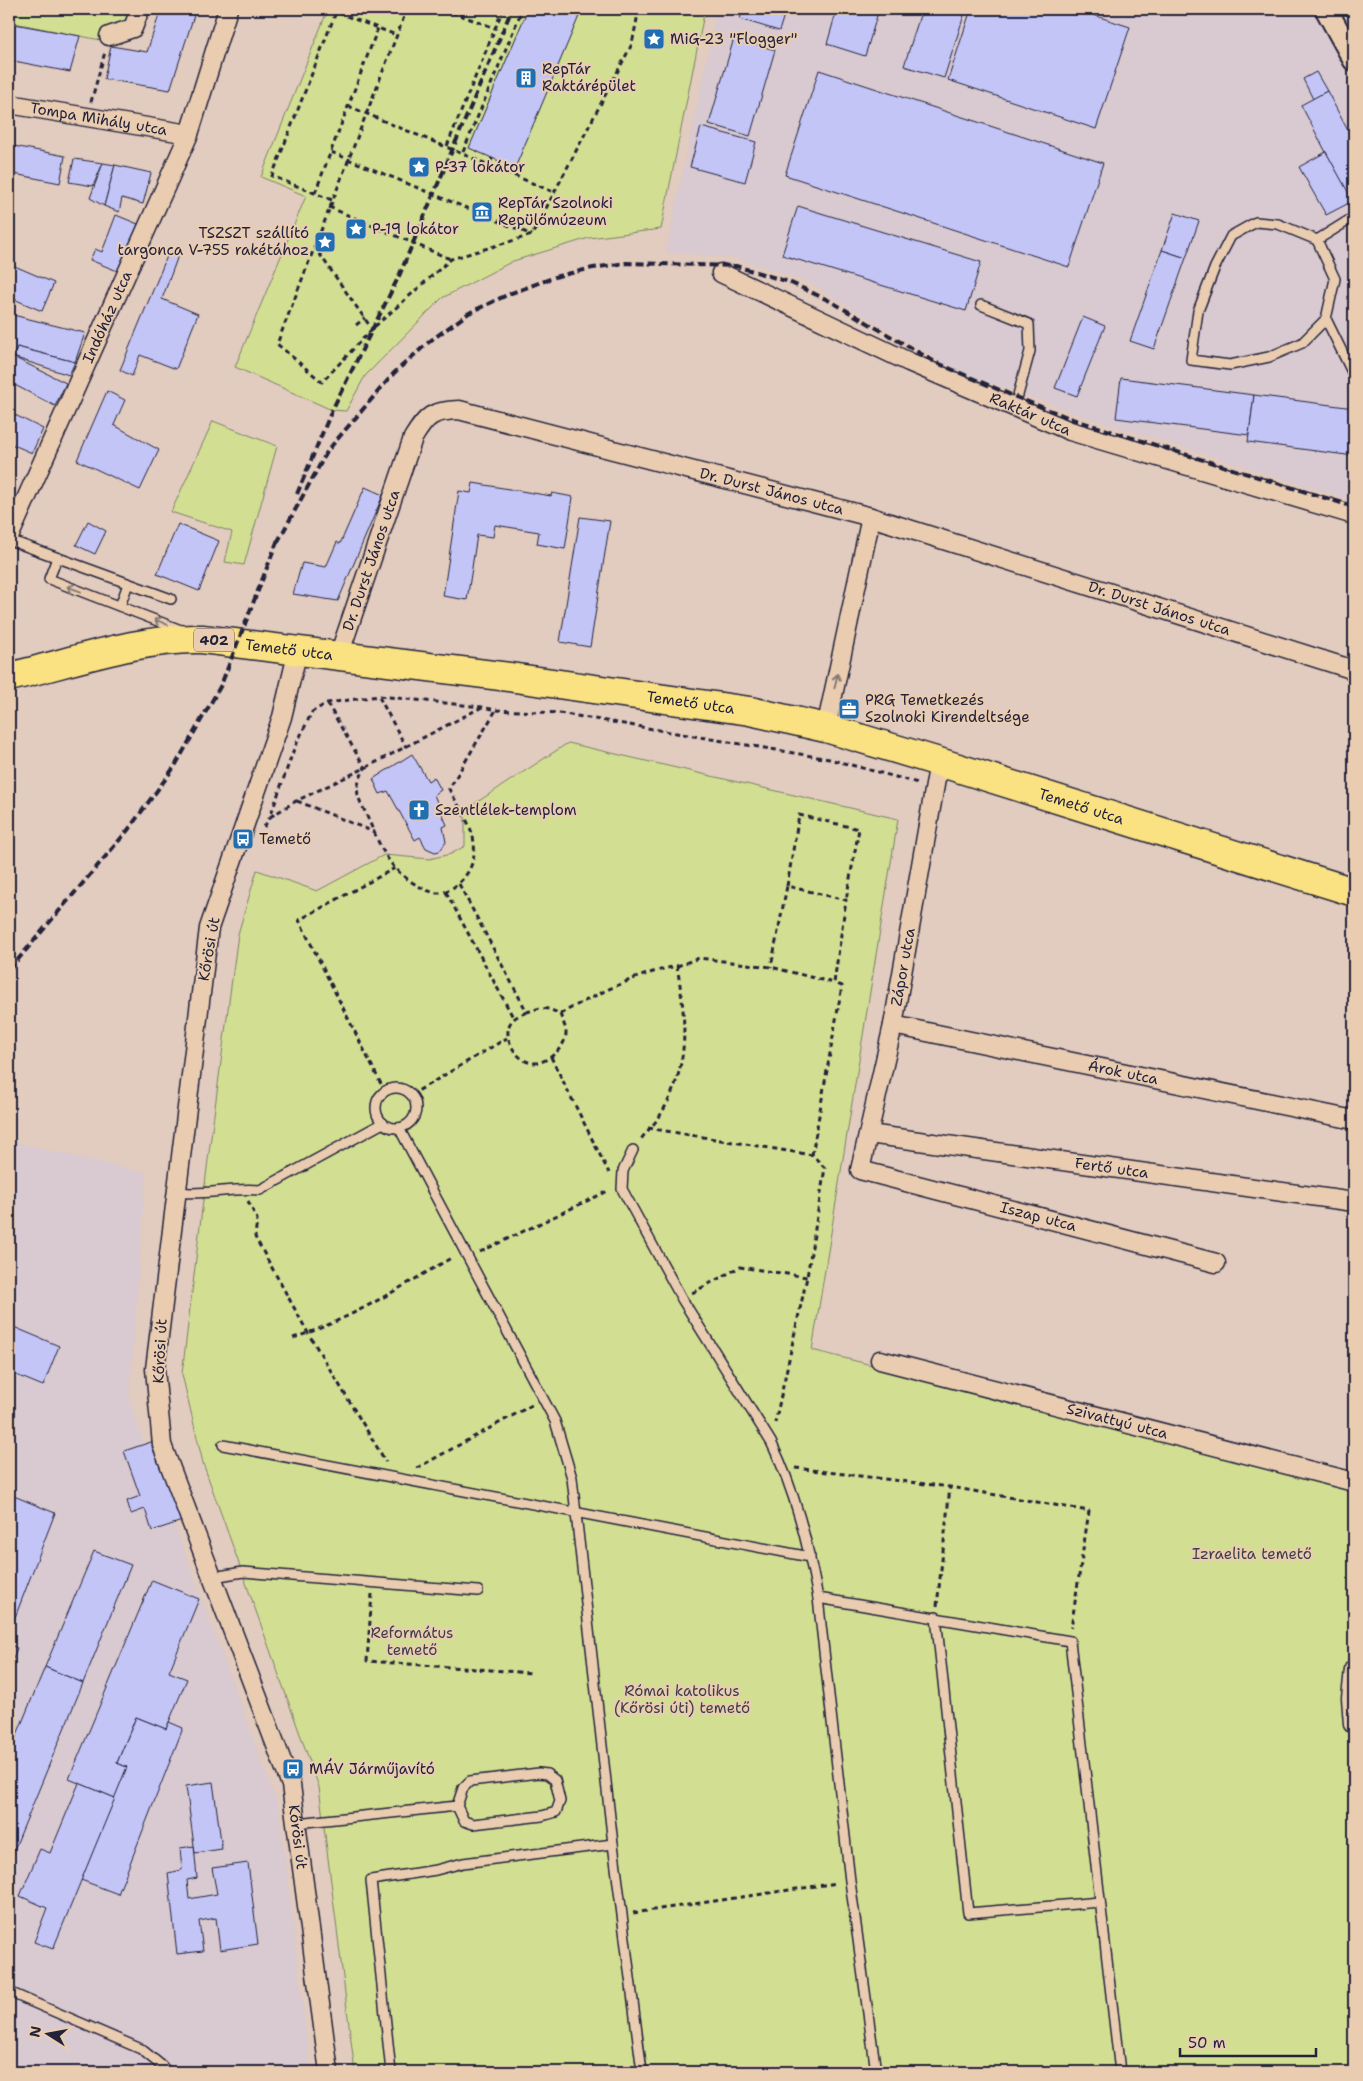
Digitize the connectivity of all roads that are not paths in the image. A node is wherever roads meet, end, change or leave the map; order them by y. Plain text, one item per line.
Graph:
1 (140, 9) edge
2 (228, 9) edge
3 (1326, 9) edge
4 (109, 36) road end
5 (1354, 60) edge
6 (9, 104) edge
7 (189, 134) junction
8 (1354, 217) edge
9 (1317, 240) junction
10 (721, 273) dead end
11 (981, 305) dead end
12 (1326, 319) junction
13 (1354, 376) edge
14 (1014, 406) junction
15 (1354, 515) edge
16 (871, 517) junction
17 (10, 530) edge
18 (57, 558) junction
19 (128, 584) junction
20 (171, 599) dead end
21 (120, 606) junction
22 (202, 639) junction
23 (298, 650) junction
24 (339, 655) junction
25 (1354, 670) edge
26 (9, 677) edge
27 (826, 728) junction
28 (937, 775) junction
29 (1354, 892) edge
30 (893, 1025) junction
31 (1354, 1120) edge
32 (383, 1123) junction
33 (399, 1128) junction
34 (869, 1134) junction
35 (633, 1150) road end
36 (860, 1170) joint
37 (177, 1192) junction
38 (1354, 1202) edge
39 (1216, 1263) dead end
40 (880, 1360) dead end
41 (223, 1445) dead end
42 (1354, 1482) edge
43 (576, 1514) junction
44 (810, 1557) junction
45 (213, 1577) junction
46 (478, 1590) dead end
47 (818, 1598) junction
48 (936, 1617) junction
49 (1354, 1669) edge
50 (1353, 1724) dead end
51 (457, 1806) junction
52 (297, 1823) junction
53 (613, 1844) junction
54 (1100, 1902) junction
55 (9, 1992) edge
56 (167, 2072) edge
57 (328, 2072) edge
58 (391, 2072) edge
59 (642, 2072) edge
60 (876, 2072) edge
61 (1120, 2072) edge

1 - 4 street
2 - 7 street, Indóház utca
3 - 5 street
6 - 7 street, Tompa Mihály utca
7 - 17 street, Indóház utca
8 - 9 lane
9 - 12 lane
9 - 12 lane
10 - 14 street, Raktár utca
11 - 14 lane
12 - 13 lane
14 - 15 street, Raktár utca
16 - 24 street, Dr. Durst János utca
16 - 25 street, Dr. Durst János utca
27 -> 16 street
17 - 18 lane
18 - 19 lane
21 -> 18 lane
19 - 20 lane
19 - 21 lane
22 -> 21 lane
22 - 23 main road, Temető utca / 402
22 - 26 main road, Temető utca / 402
23 - 24 main road, Temető utca / 402
23 - 37 street, Kőrösi út
24 - 27 main road, Temető utca / 402
27 - 28 main road, Temető utca / 402
28 - 29 main road, Temető utca / 402
28 - 30 street, Zápor utca
30 - 31 street, Árok utca
30 - 34 street, Zápor utca
32 - 33 lane
32 - 33 lane
32 - 37 lane
33 - 43 lane
34 - 36 street, Zápor utca
34 - 38 street, Fertő utca
35 - 44 lane
36 - 39 street, Iszap utca
37 - 45 street, Kőrösi út
40 - 42 street, Szivattyú utca
41 - 43 lane
43 - 44 lane
43 - 53 lane
44 - 47 lane
45 - 46 lane
45 - 52 street, Kőrösi út
47 - 48 lane
47 - 60 lane
48 - 54 lane
48 - 54 lane
49 - 50 street
51 - 51 lane
51 - 52 lane
52 - 57 street, Kőrösi út
53 - 58 lane
53 - 59 lane
54 - 61 lane
55 - 56 lane

